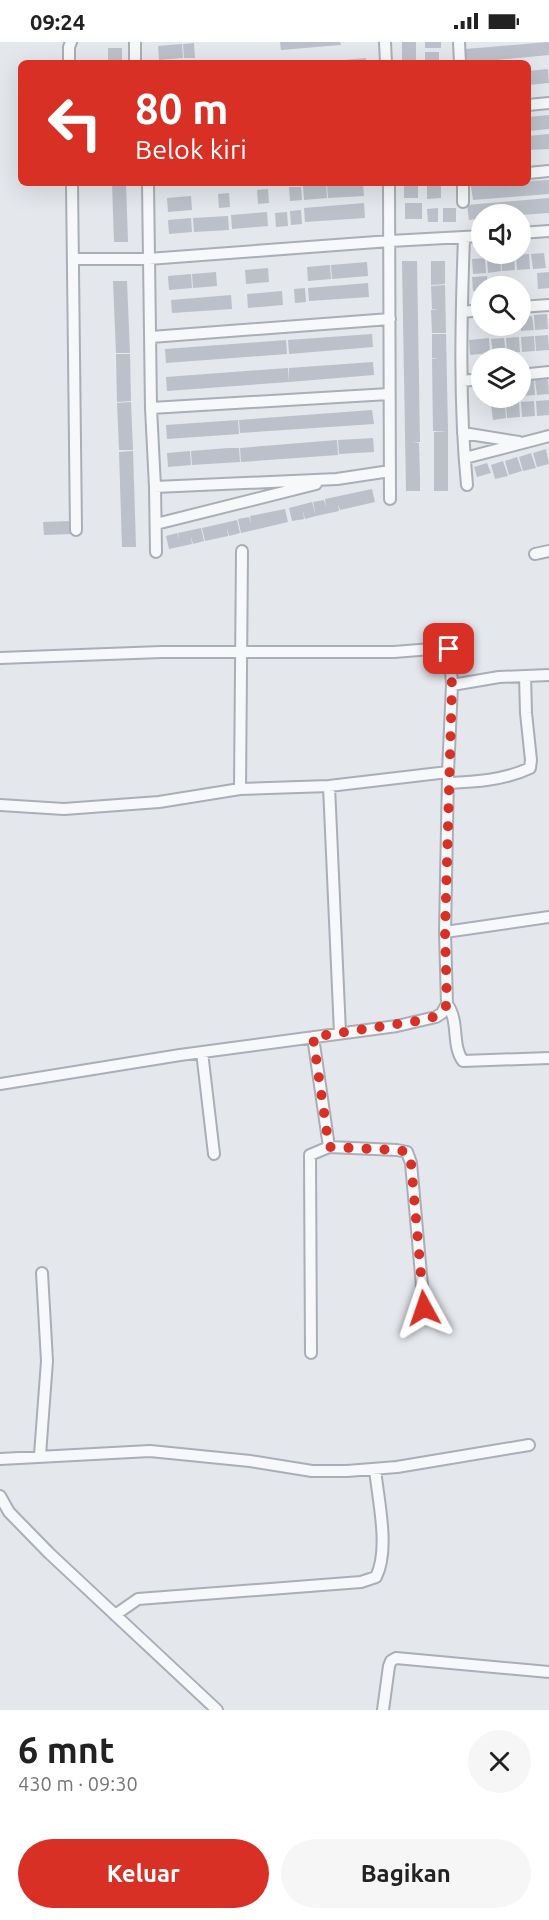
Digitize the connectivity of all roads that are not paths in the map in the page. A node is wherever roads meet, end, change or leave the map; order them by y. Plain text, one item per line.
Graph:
1 (70, 42) edge
2 (135, 42) edge
3 (385, 42) edge
4 (459, 42) edge
5 (69, 60) edge
6 (135, 60) edge
7 (386, 60) edge
8 (460, 60) edge
9 (549, 103) edge
10 (531, 105) edge
11 (549, 171) edge
12 (531, 173) edge
13 (72, 186) edge
14 (148, 186) edge
15 (389, 186) edge
16 (463, 186) edge
17 (463, 202) dead end
18 (549, 231) edge
19 (531, 232) edge
20 (464, 237) junction
21 (471, 237) edge
22 (390, 241) junction
23 (74, 259) junction
24 (148, 259) junction
25 (549, 305) edge
26 (531, 306) edge
27 (471, 311) edge
28 (462, 312) junction
29 (390, 319) junction
30 (151, 337) junction
31 (549, 372) edge
32 (531, 374) edge
33 (471, 380) edge
34 (462, 381) junction
35 (389, 394) junction
36 (151, 408) junction
37 (463, 434) junction
38 (549, 436) edge
39 (524, 442) junction
40 (465, 458) junction
41 (390, 471) junction
42 (337, 478) junction
43 (467, 486) dead end
44 (155, 487) junction
45 (390, 499) dead end
46 (156, 524) junction
47 (75, 530) dead end
48 (242, 551) dead end
49 (549, 551) edge
50 (156, 552) dead end
51 (535, 554) dead end
52 (241, 652) junction
53 (0, 658) edge
54 (549, 675) edge
55 (525, 676) junction
56 (452, 685) junction
57 (448, 772) junction
58 (448, 783) junction
59 (329, 786) junction
60 (240, 789) junction
61 (0, 805) edge
62 (549, 917) edge
63 (445, 932) junction
64 (447, 1004) junction
65 (340, 1033) junction
66 (313, 1037) junction
67 (202, 1052) junction
68 (549, 1058) edge
69 (0, 1084) edge
70 (329, 1147) junction
71 (214, 1155) dead end
72 (42, 1273) dead end
73 (424, 1308) dead end
74 (311, 1353) dead end
75 (529, 1445) dead end
76 (40, 1455) junction
77 (0, 1459) edge
78 (375, 1469) junction
79 (0, 1496) edge
80 (116, 1615) junction
81 (549, 1672) edge
82 (217, 1710) edge
83 (383, 1710) edge

1 - 5 street
2 - 6 street
3 - 7 street
4 - 8 street
9 - 10 street
11 - 12 street
13 - 23 street
14 - 24 street
15 - 22 street
16 - 17 street
18 - 19 street
20 - 21 street
20 - 22 street
20 - 28 street
22 - 24 street
22 - 29 street
23 - 24 street
23 - 47 street
24 - 30 street
25 - 26 street
27 - 28 street
28 - 34 street
29 - 30 street
29 - 35 street
30 - 36 street
31 - 32 street
33 - 34 street
34 - 37 street
35 - 36 street
35 - 41 street
36 - 44 street
37 - 39 street
37 - 40 street
38 - 39 street
39 - 40 street
40 - 43 street
41 - 42 street
41 - 45 street
42 - 44 street
42 - 46 street
44 - 46 street
46 - 50 street
48 - 52 street
49 - 51 street
52 - 53 street
52 - 56 street
52 - 60 street
54 - 55 street
55 - 56 street
55 - 58 street
56 - 57 street
57 - 58 street
57 - 59 street
58 - 63 street
59 - 60 street
59 - 65 street
60 - 61 street
62 - 63 street
63 - 64 street
64 - 65 street
64 - 68 street
65 - 66 street
66 - 67 street
66 - 70 street
67 - 69 street
67 - 71 street
70 - 73 street
70 - 74 street
72 - 76 street
75 - 78 street
76 - 77 street
76 - 78 street
78 - 80 street
79 - 80 street
80 - 82 street
81 - 83 street

